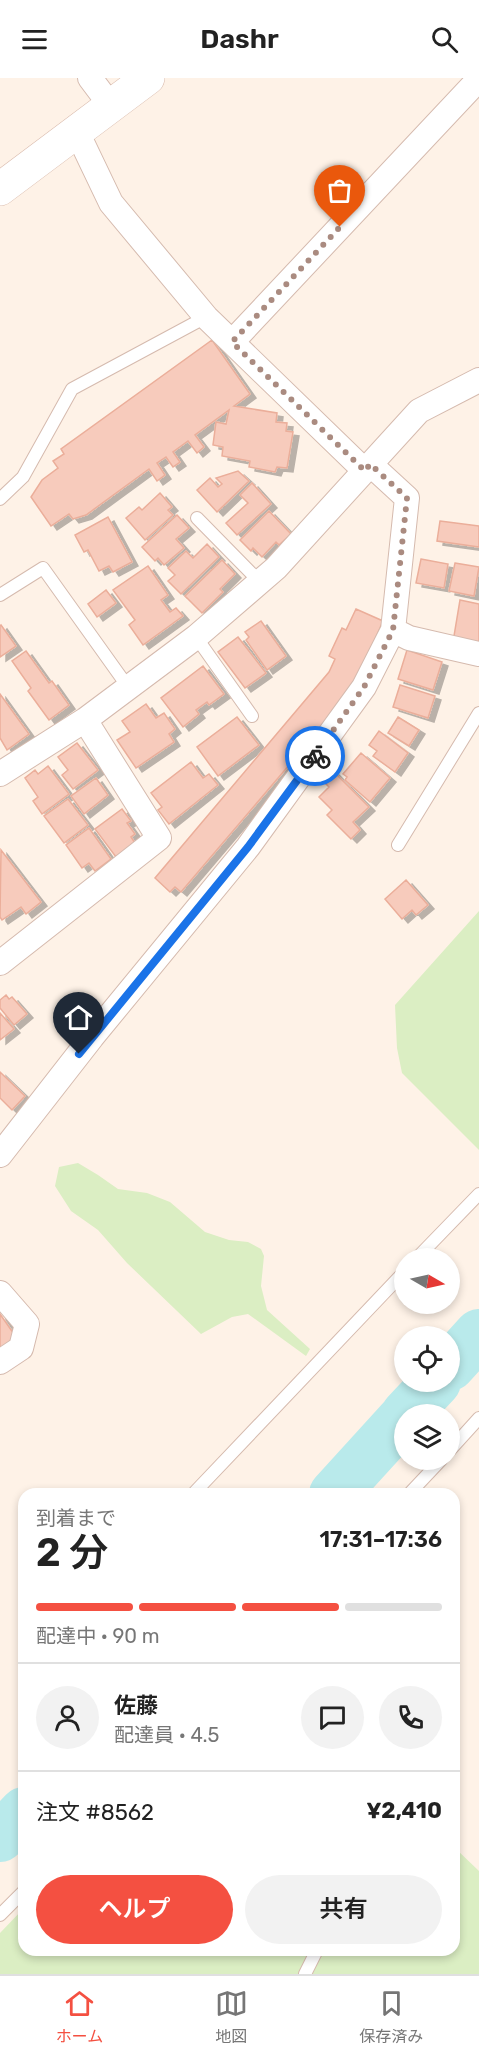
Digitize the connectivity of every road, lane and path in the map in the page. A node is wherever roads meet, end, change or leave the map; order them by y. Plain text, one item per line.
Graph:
1 (90, 78) edge
2 (148, 78) edge
3 (479, 79) edge
4 (111, 106) junction
5 (76, 132) junction
6 (0, 189) edge
7 (206, 317) junction
8 (232, 342) junction
9 (479, 380) edge
10 (368, 467) junction
11 (0, 499) edge
12 (197, 518) dead end
13 (260, 582) junction
14 (0, 595) edge
15 (393, 630) junction
16 (196, 637) junction
17 (479, 654) edge
18 (128, 687) junction
19 (479, 713) edge
20 (252, 716) dead end
21 (85, 720) junction
22 (0, 774) edge
23 (398, 845) dead end
24 (0, 963) edge
25 (0, 1155) edge
26 (479, 1194) edge
27 (427, 1248) edge
28 (394, 1283) edge
29 (0, 1293) edge
30 (0, 1362) edge
31 (479, 1418) edge
32 (460, 1438) edge
33 (432, 1470) edge
34 (199, 1488) edge
35 (415, 1488) edge
36 (18, 1897) edge
37 (0, 1915) edge
38 (314, 1956) edge
39 (304, 1974) edge

1 - 4 street
2 - 4 street
3 - 8 street
4 - 5 street
5 - 6 street
5 - 7 street
7 - 8 street
7 - 11 lane
8 - 10 street
9 - 10 street
10 - 13 street
10 - 15 street
12 - 13 lane
13 - 16 street
14 - 18 lane
15 - 17 street
15 - 25 street
16 - 18 street
16 - 20 lane
18 - 21 street
19 - 23 lane
21 - 22 street
21 - 24 street
26 - 27 lane
28 - 34 lane
29 - 30 street
31 - 32 lane
33 - 35 lane
36 - 37 lane
38 - 39 lane

